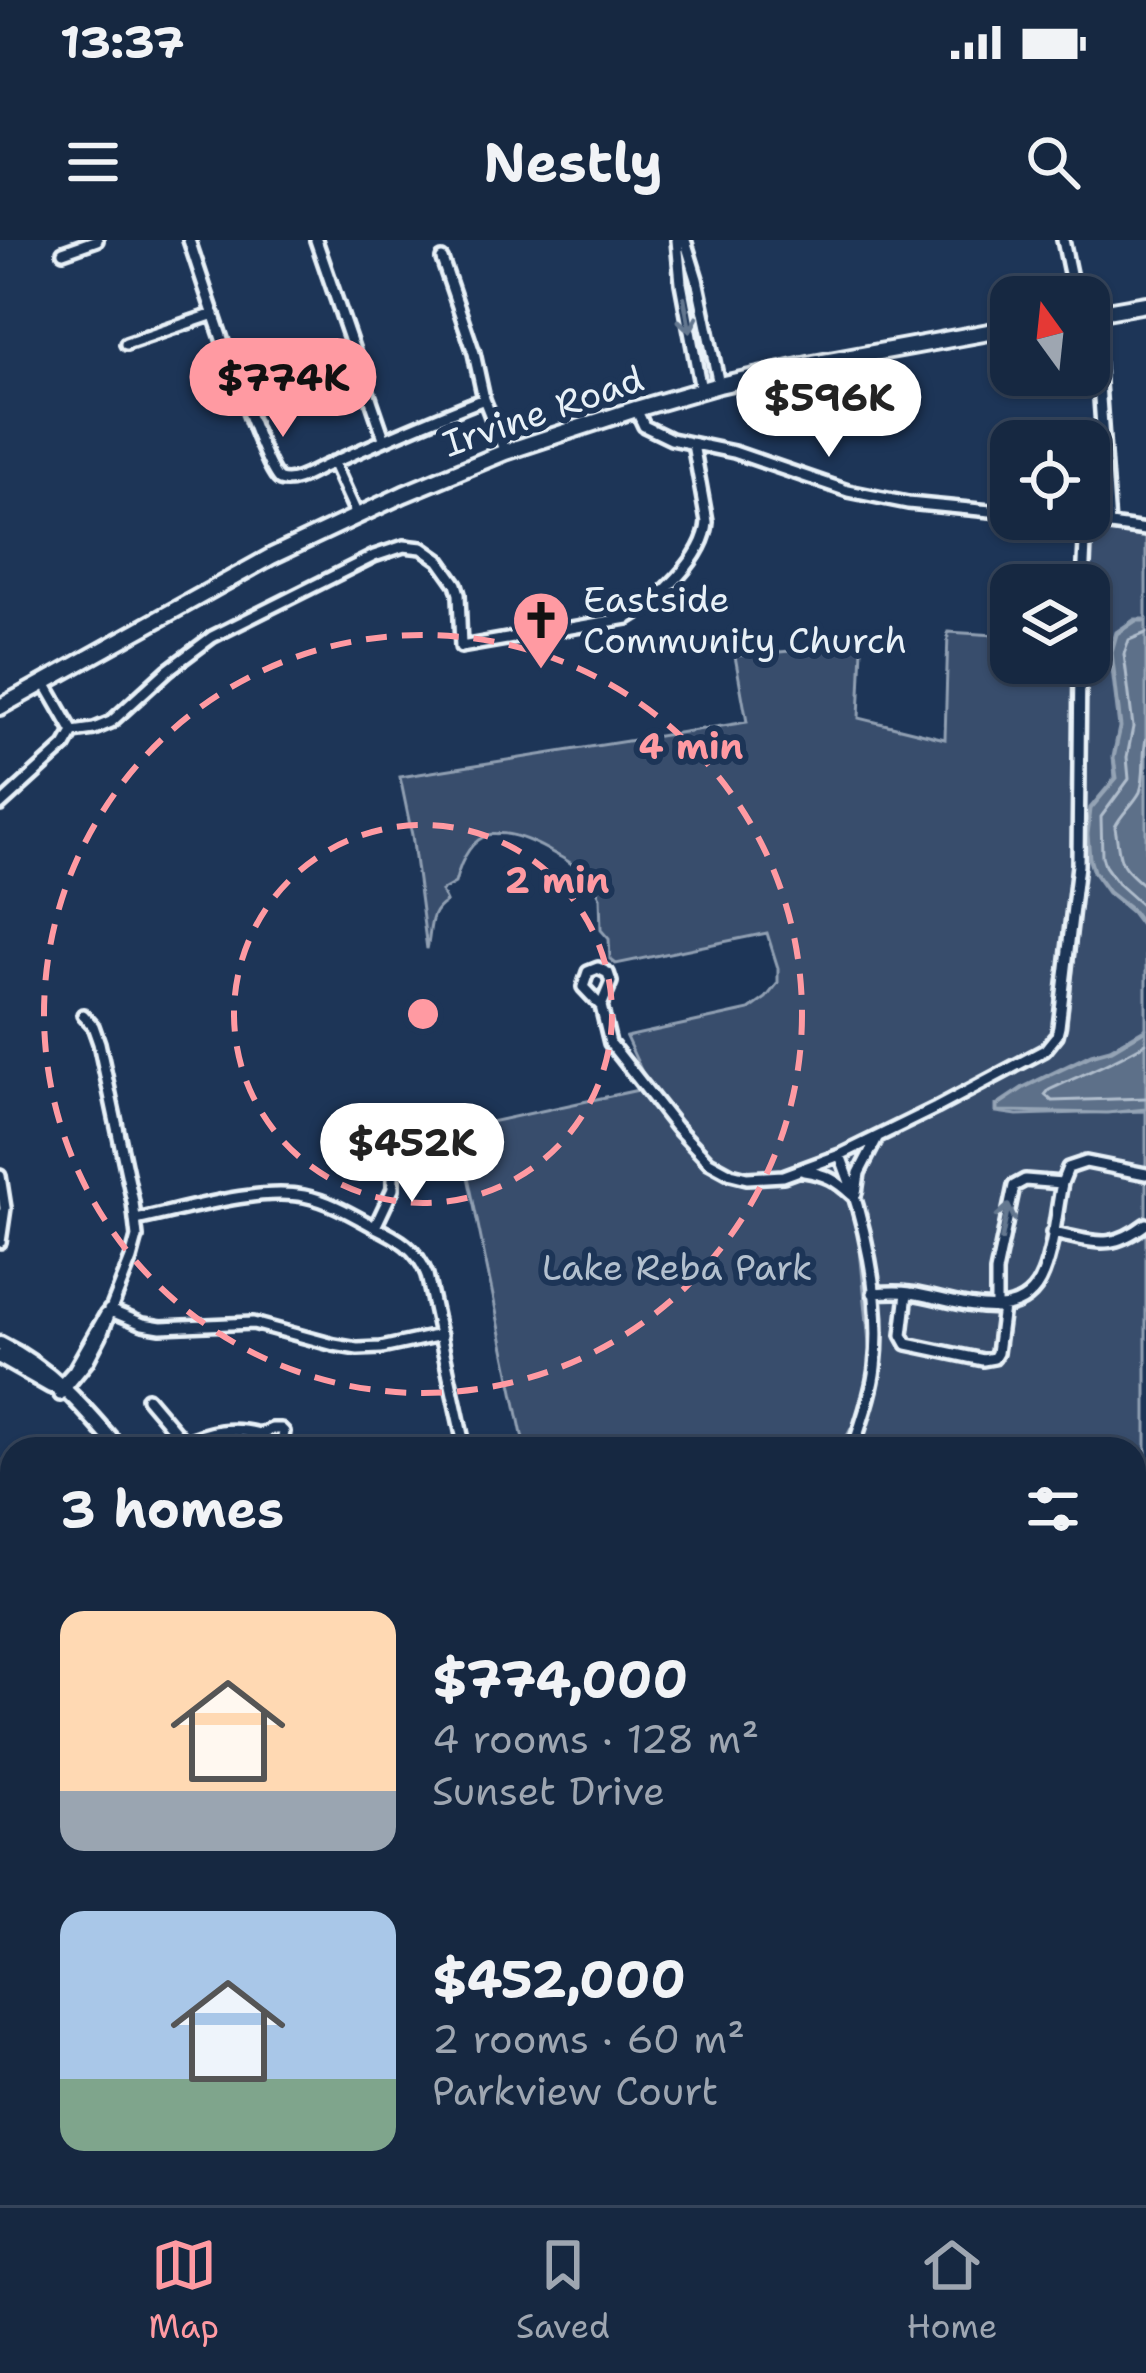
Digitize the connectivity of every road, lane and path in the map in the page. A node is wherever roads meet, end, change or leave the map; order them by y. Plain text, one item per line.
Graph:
1 (97, 240) edge
2 (188, 240) edge
3 (316, 240) edge
4 (681, 240) edge
5 (1063, 240) edge
6 (63, 252) dead end
7 (442, 259) dead end
8 (1071, 276) edge
9 (1146, 304) edge
10 (1110, 310) edge
11 (214, 314) junction
12 (990, 332) edge
13 (126, 344) dead end
14 (719, 386) junction
15 (701, 390) junction
16 (484, 399) junction
17 (636, 409) junction
18 (384, 438) junction
19 (693, 444) junction
20 (506, 452) junction
21 (333, 463) junction
22 (990, 511) edge
23 (357, 515) junction
24 (1110, 520) edge
25 (1146, 530) edge
26 (45, 683) junction
27 (1080, 684) edge
28 (0, 707) edge
29 (73, 731) junction
30 (0, 805) edge
31 (602, 1006) dead end
32 (83, 1015) dead end
33 (877, 1138) junction
34 (841, 1155) junction
35 (799, 1171) junction
36 (392, 1173) dead end
37 (1146, 1174) edge
38 (0, 1175) edge
39 (1062, 1183) junction
40 (856, 1198) junction
41 (136, 1220) junction
42 (1146, 1224) edge
43 (375, 1227) junction
44 (1052, 1233) junction
45 (0, 1241) edge
46 (907, 1292) junction
47 (872, 1293) junction
48 (999, 1308) junction
49 (109, 1310) junction
50 (441, 1335) junction
51 (0, 1344) edge
52 (0, 1357) edge
53 (61, 1390) junction
54 (147, 1398) dead end
55 (260, 1434) dead end
56 (98, 1437) edge
57 (107, 1437) edge
58 (180, 1437) edge
59 (202, 1437) edge
60 (462, 1437) edge
61 (856, 1437) edge

1 - 6 street
2 - 11 street
3 - 18 street
4 - 14 street
4 -> 15 street
5 - 8 street
7 - 16 street
9 - 10 main road
11 - 13 street
11 - 21 street
12 - 14 main road, Irvine Road
14 - 15 main road, Irvine Road
15 - 17 main road, Irvine Road
16 - 18 street
16 - 20 street
17 - 19 street
17 - 20 main road, Irvine Road
18 - 21 street
19 - 22 street
19 - 29 street
20 - 23 main road, Irvine Road
21 - 23 street
23 - 26 main road, Irvine Road
24 - 25 street
26 - 28 main road, Irvine Road
26 - 29 street
27 - 33 street
29 - 30 street
31 - 35 street
32 - 41 street
33 - 34 street
33 - 40 street
34 - 35 street
34 - 40 street
35 - 40 street
36 - 43 street
37 - 39 street
38 - 45 street
39 - 44 street
48 -> 39 street
40 - 47 street
41 - 43 street
41 - 49 street
42 - 44 street
43 - 50 street
44 - 48 street
46 - 47 street
46 - 48 street
46 - 48 street
47 - 61 street
49 - 50 street
49 - 53 street
50 - 60 street
51 - 53 street
52 - 53 street
53 - 56 street
53 - 57 street
54 - 58 street
55 - 59 street

